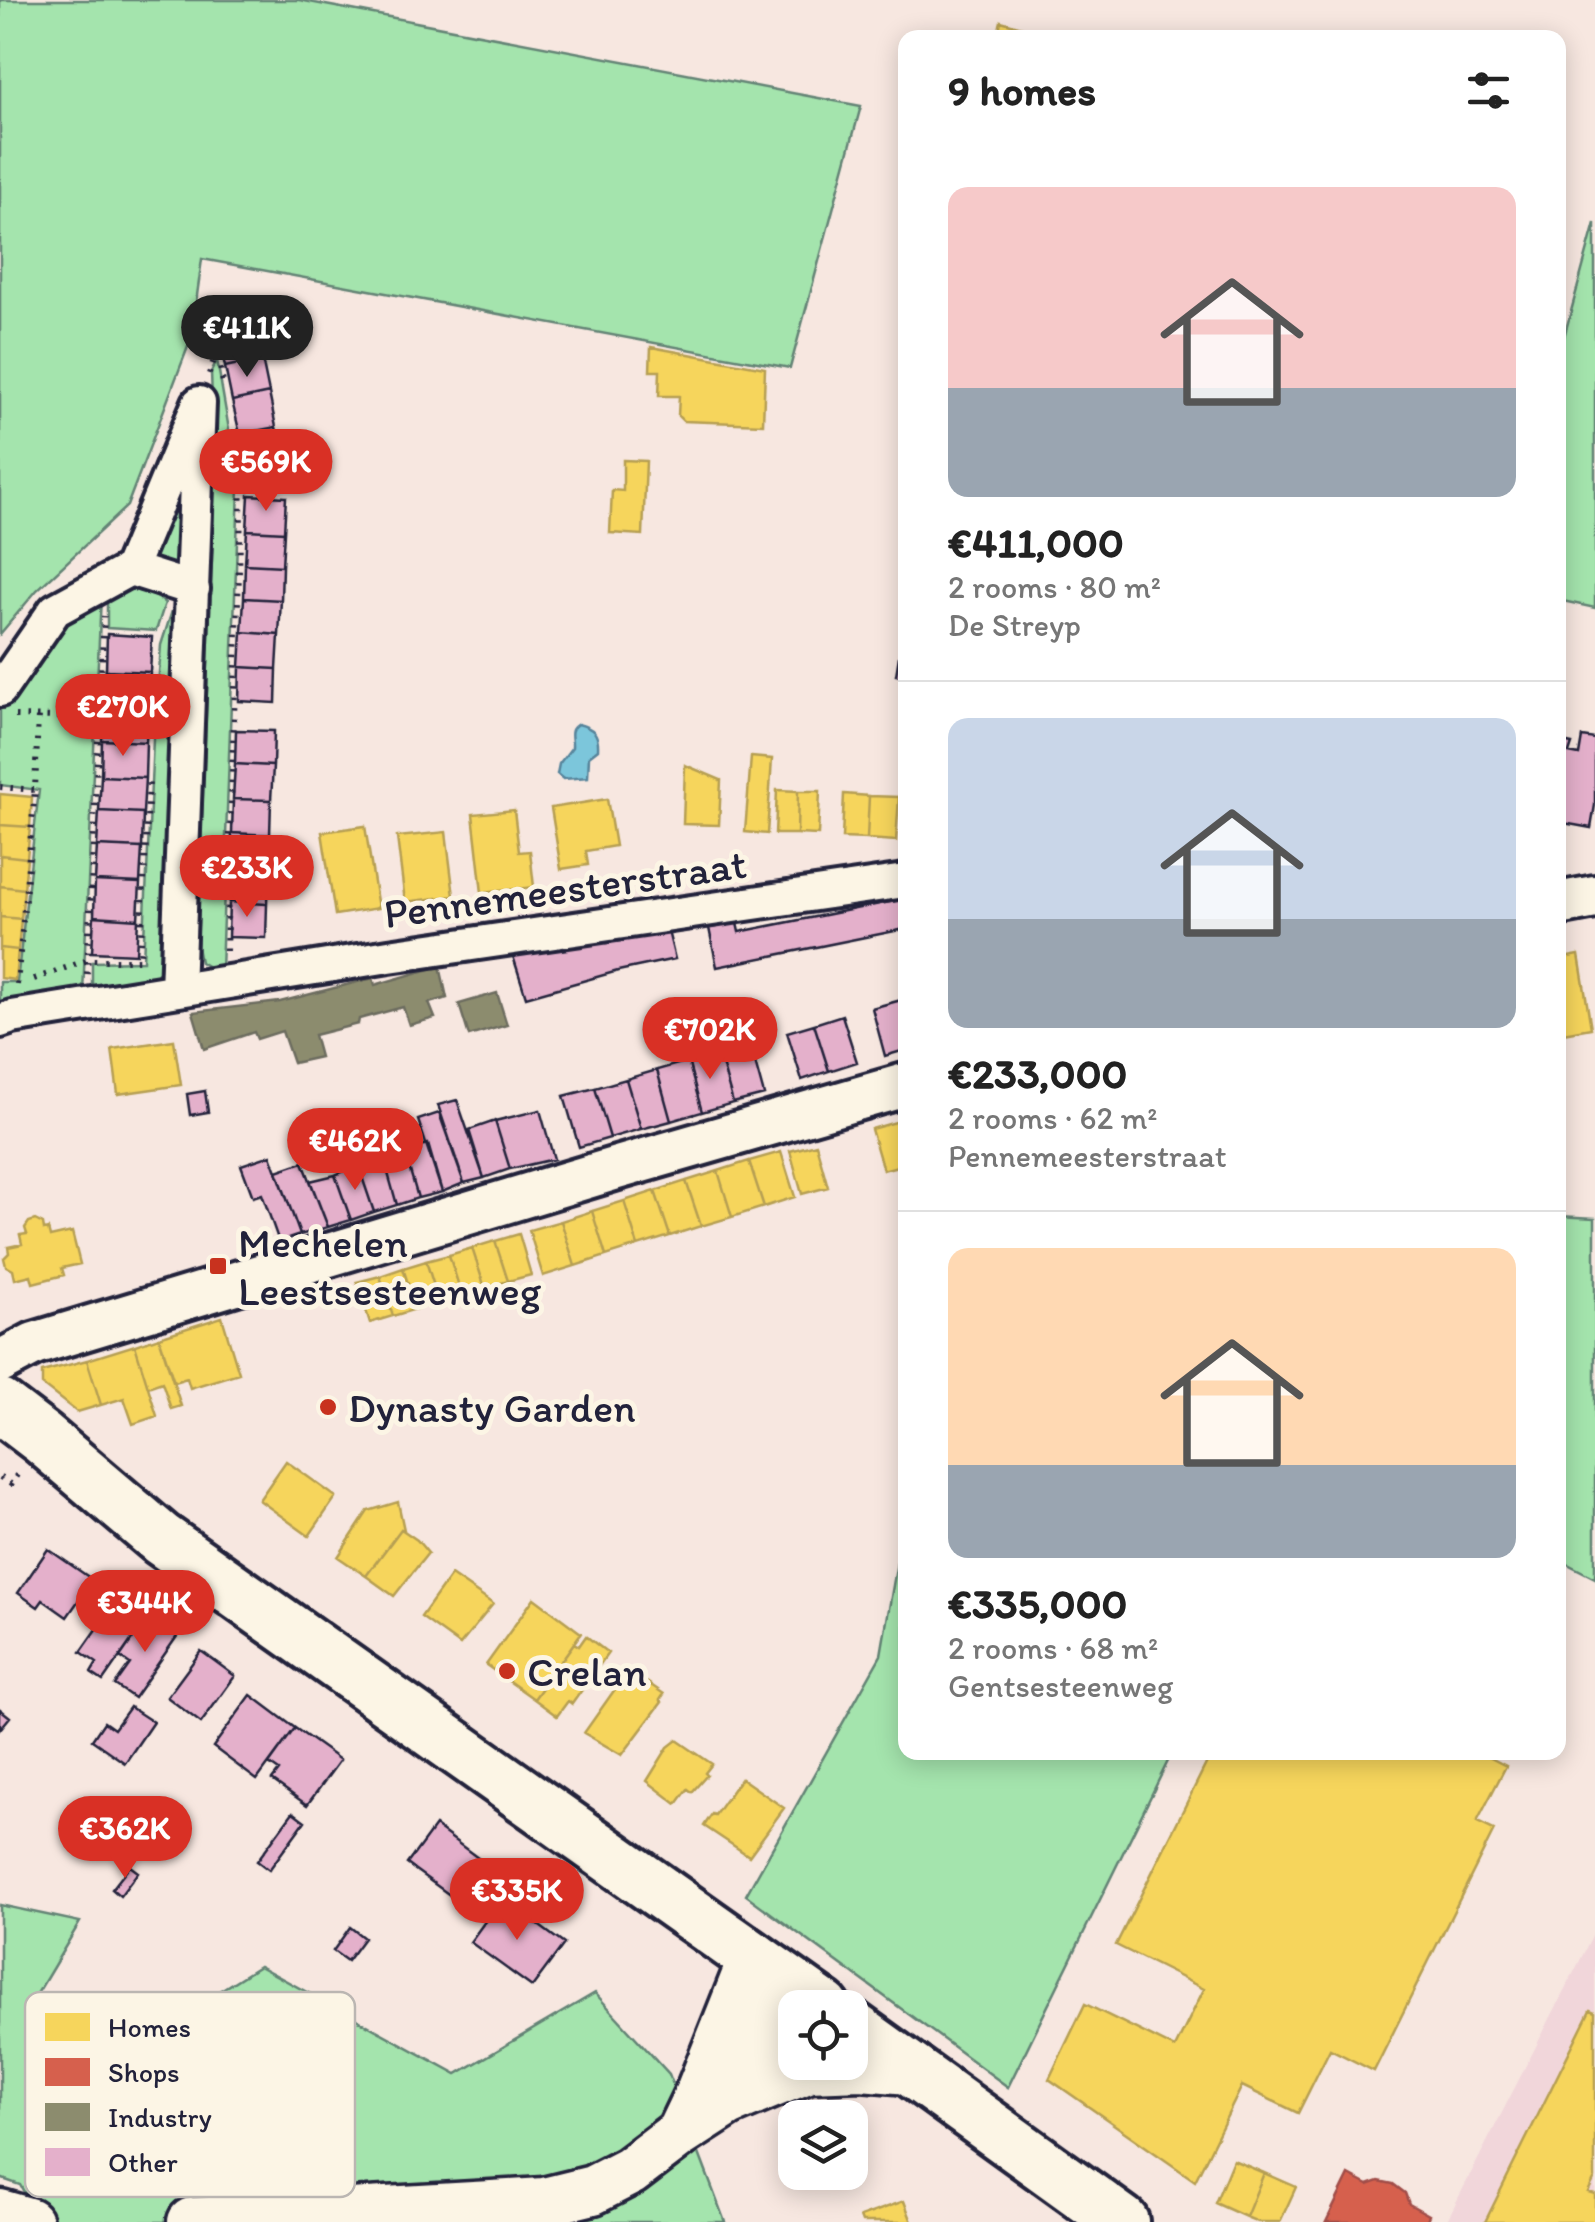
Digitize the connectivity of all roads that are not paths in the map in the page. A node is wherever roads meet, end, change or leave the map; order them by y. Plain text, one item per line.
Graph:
1 (118, 575) junction
2 (193, 589) junction
3 (0, 690) edge
4 (898, 882) edge
5 (1595, 897) edge
6 (1566, 902) edge
7 (177, 990) junction
8 (0, 1021) edge
9 (898, 1087) edge
10 (0, 1362) edge
11 (0, 1406) edge
12 (8, 1465) edge
13 (161, 1540) junction
14 (789, 1982) edge
15 (868, 2039) edge
16 (910, 2070) junction
17 (728, 2102) junction
18 (680, 2133) junction
19 (0, 2214) edge
20 (28, 2222) edge
21 (192, 2222) edge
22 (1122, 2222) edge

1 - 2 street
1 - 2 street
1 - 3 street
2 - 7 street
4 - 7 street, Pennemeesterstraat
5 - 6 street
7 - 8 street, Pennemeesterstraat
9 - 10 street
11 - 13 main road
12 - 13 main road
13 - 14 main road
14 - 17 main road
14 - 18 main road
15 - 16 main road
16 - 17 main road
16 - 22 main road
17 - 18 main road
18 - 21 main road
19 - 20 main road

